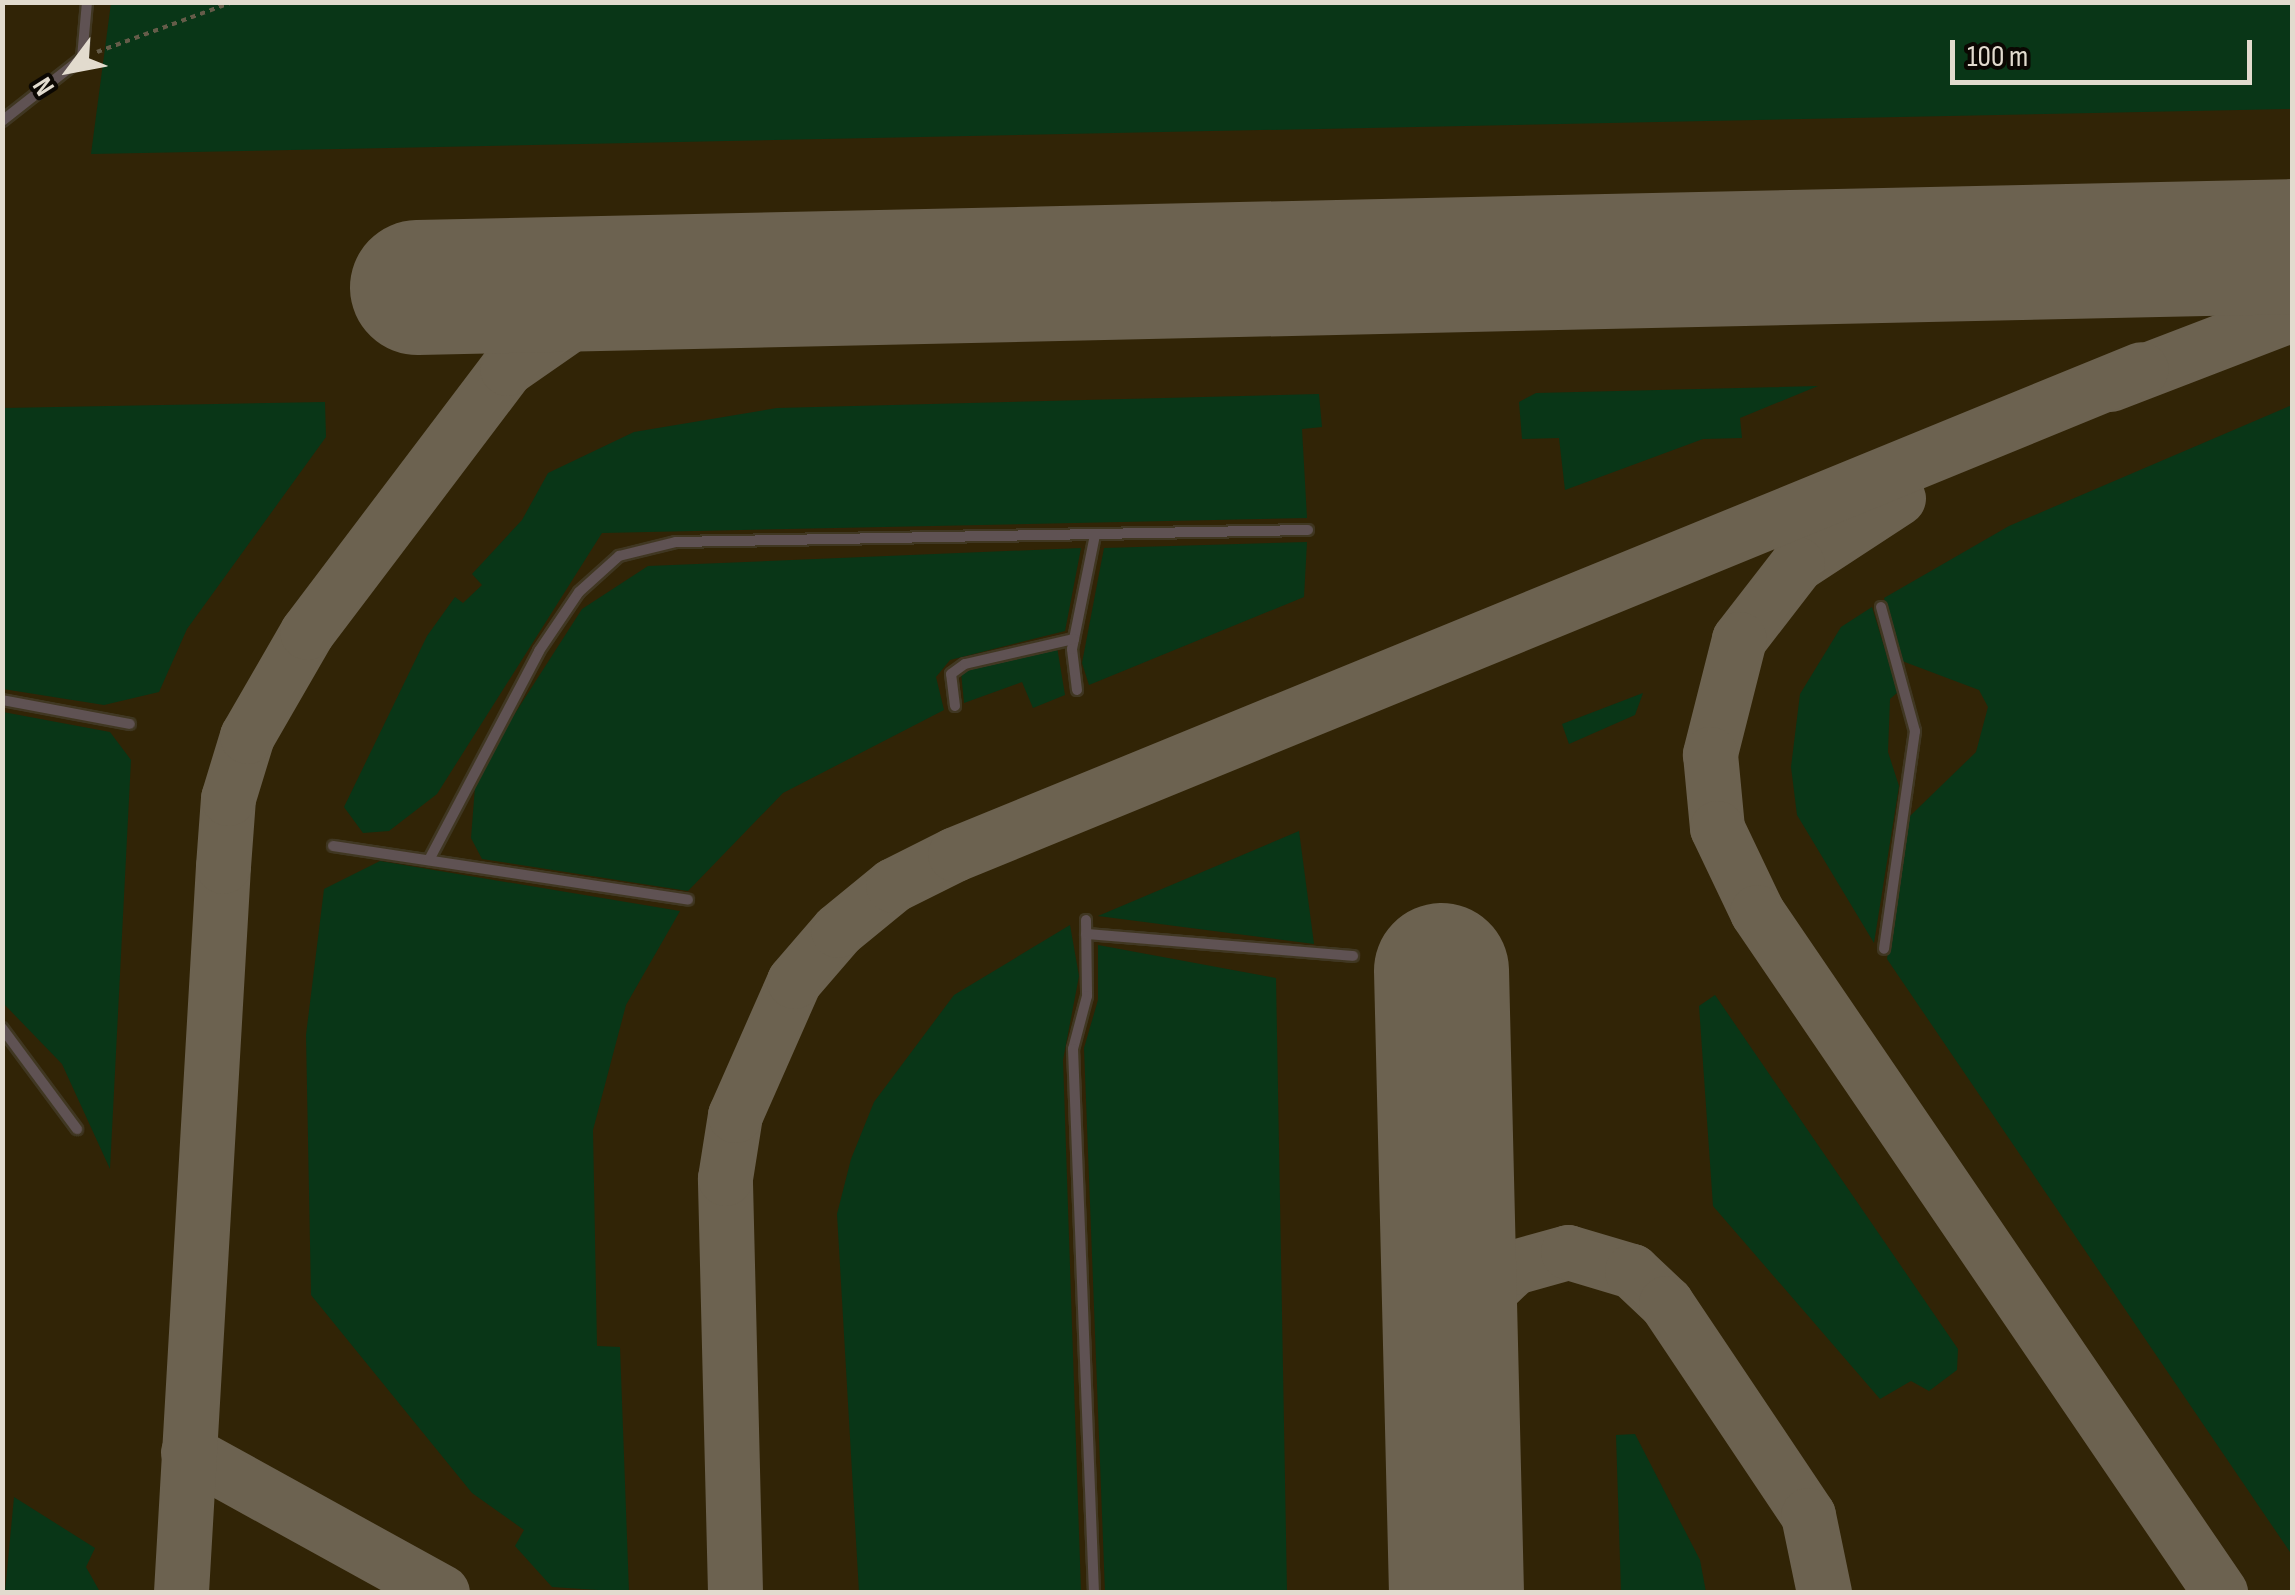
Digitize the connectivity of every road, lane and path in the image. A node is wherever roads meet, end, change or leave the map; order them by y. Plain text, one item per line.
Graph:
1 (86, 2) edge
2 (233, 2) edge
3 (82, 58) junction
4 (2, 120) edge
5 (1308, 530) dead end
6 (1095, 534) junction
7 (1880, 607) dead end
8 (1074, 639) junction
9 (1077, 690) dead end
10 (2, 700) edge
11 (955, 706) dead end
12 (130, 724) dead end
13 (333, 846) dead end
14 (428, 860) junction
15 (688, 900) dead end
16 (1086, 920) dead end
17 (1086, 934) junction
18 (1884, 949) dead end
19 (1353, 956) dead end
20 (2, 1028) edge
21 (76, 1129) dead end
22 (1094, 1592) edge

1 - 3 lane
2 - 3 path
3 - 4 lane
5 - 6 lane
6 - 8 lane
6 - 14 lane
7 - 18 lane
8 - 9 lane
8 - 11 lane
10 - 12 lane
13 - 14 lane
14 - 15 lane
16 - 17 lane
17 - 19 lane
17 - 22 lane
20 - 21 lane

